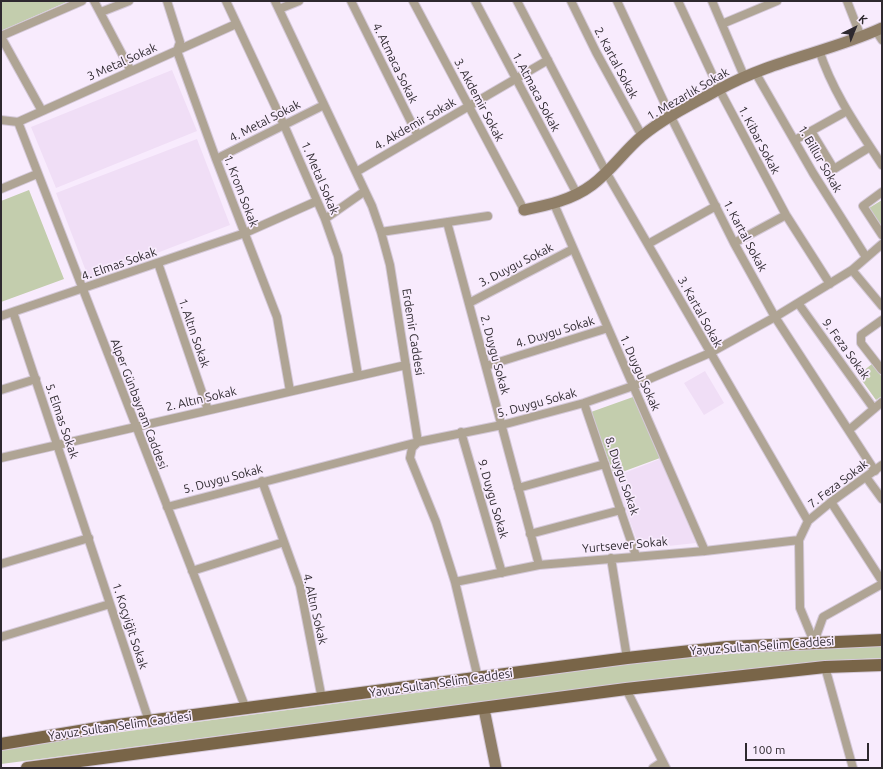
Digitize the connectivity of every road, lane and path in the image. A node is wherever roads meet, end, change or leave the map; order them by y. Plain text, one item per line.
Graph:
1 (82, 1) edge
2 (94, 1) edge
3 (129, 1) edge
4 (167, 1) edge
5 (226, 1) edge
6 (275, 1) edge
7 (299, 1) edge
8 (351, 1) edge
9 (413, 1) edge
10 (475, 1) edge
11 (517, 1) edge
12 (571, 1) edge
13 (617, 1) edge
14 (678, 1) edge
15 (712, 1) edge
16 (847, 1) edge
17 (773, 2) edge
18 (279, 10) junction
19 (101, 12) junction
20 (236, 24) junction
21 (722, 24) junction
22 (880, 33) edge
23 (861, 36) junction
24 (1, 37) edge
25 (819, 50) junction
26 (177, 51) junction
27 (548, 60) junction
28 (131, 71) junction
29 (755, 72) junction
30 (744, 76) junction
31 (516, 79) junction
32 (719, 89) junction
33 (324, 105) junction
34 (469, 106) junction
35 (42, 111) junction
36 (847, 111) junction
37 (671, 117) junction
38 (1, 120) edge
39 (18, 122) junction
40 (284, 125) junction
41 (811, 131) junction
42 (418, 136) junction
43 (642, 136) junction
44 (795, 140) junction
45 (870, 147) junction
46 (216, 159) junction
47 (882, 165) edge
48 (356, 172) junction
49 (606, 172) junction
50 (37, 174) junction
51 (1, 189) edge
52 (365, 191) junction
53 (882, 192) edge
54 (577, 194) junction
55 (317, 201) junction
56 (554, 204) junction
57 (716, 206) junction
58 (524, 210) joint
59 (488, 216) dead end
60 (786, 216) junction
61 (325, 219) junction
62 (447, 222) junction
63 (381, 232) junction
64 (245, 233) junction
65 (882, 235) edge
66 (734, 243) junction
67 (648, 244) junction
68 (882, 244) edge
69 (573, 249) junction
70 (866, 257) junction
71 (158, 263) junction
72 (852, 270) junction
73 (830, 284) junction
74 (82, 289) junction
75 (469, 302) junction
76 (798, 303) junction
77 (882, 306) edge
78 (13, 312) junction
79 (1, 316) edge
80 (775, 317) junction
81 (882, 320) edge
82 (608, 328) junction
83 (710, 353) junction
84 (406, 365) junction
85 (486, 366) junction
86 (882, 370) edge
87 (358, 376) junction
88 (36, 379) junction
89 (633, 386) junction
90 (1, 390) edge
91 (290, 391) junction
92 (882, 402) edge
93 (584, 403) junction
94 (874, 409) junction
95 (208, 410) junction
96 (502, 426) junction
97 (135, 427) junction
98 (849, 430) junction
99 (461, 432) junction
100 (418, 442) junction
101 (58, 445) junction
102 (1, 458) edge
103 (605, 464) junction
104 (882, 465) edge
105 (875, 470) junction
106 (866, 477) junction
107 (262, 481) junction
108 (518, 488) junction
109 (882, 499) edge
110 (831, 502) junction
111 (167, 507) junction
112 (621, 510) junction
113 (808, 521) junction
114 (530, 534) junction
115 (89, 538) junction
116 (799, 540) junction
117 (284, 542) junction
118 (705, 551) junction
119 (636, 556) junction
120 (612, 558) junction
121 (1, 564) edge
122 (539, 565) junction
123 (192, 572) junction
124 (502, 573) junction
125 (455, 582) junction
126 (882, 582) edge
127 (110, 604) junction
128 (1, 637) edge
129 (882, 640) edge
130 (814, 642) junction
131 (628, 658) junction
132 (882, 665) edge
133 (825, 667) junction
134 (478, 678) junction
135 (626, 689) junction
136 (322, 699) junction
137 (246, 709) junction
138 (484, 709) junction
139 (149, 721) junction
140 (1, 744) edge
141 (664, 765) edge
142 (28, 768) edge
143 (496, 768) edge
144 (652, 768) edge
145 (853, 768) edge

1 - 24 street
2 - 19 street
3 - 19 street
4 - 26 street, 1. Krom Sokak
5 - 20 street, 1. Metal Sokak
6 - 18 street, Erdemir Caddesi
7 - 18 street
8 - 42 street, 4. Atmaca Sokak
9 - 34 street, 3. Akdemir Sokak
10 - 31 street, 1. Atmaca Sokak
11 - 27 street, 3. Kartal Sokak
12 - 43 street, 2. Kartal Sokak
13 - 37 street, 1. Kartal Sokak
14 - 32 street, 1. Kibar Sokak
15 - 21 street
16 - 23 street
17 - 21 street
18 - 33 street, Erdemir Caddesi
19 - 28 street
20 - 26 street, 3 Metal Sokak
20 - 40 street, 1. Metal Sokak
21 - 30 street
22 - 23 street, 1. Mezarlık Sokak
23 - 25 street, 1. Mezarlık Sokak
24 - 35 street
25 - 29 street, 1. Mezarlık Sokak
25 - 36 street
26 - 28 street, 3 Metal Sokak
26 - 46 street, 1. Krom Sokak
27 - 31 street, 4. Akdemir Sokak
27 - 49 street, 3. Kartal Sokak
28 - 35 street, 3 Metal Sokak
29 - 30 street, 1. Mezarlık Sokak
29 - 44 street, 1. Billur Sokak
30 - 32 street, 1. Mezarlık Sokak
31 - 34 street, 4. Akdemir Sokak
31 - 54 street, 1. Atmaca Sokak
32 - 37 street, 1. Mezarlık Sokak
32 - 60 street, 1. Kibar Sokak
33 - 40 street, 4. Metal Sokak
33 - 48 street, Erdemir Caddesi
34 - 42 street, 4. Akdemir Sokak
34 - 58 street, 3. Akdemir Sokak
35 - 39 street, 3 Metal Sokak
36 - 41 street
36 - 45 street
37 - 43 street, 1. Mezarlık Sokak
37 - 57 street, 1. Kartal Sokak
38 - 39 street
39 - 50 street, Alper Günbayram Caddesi
40 - 46 street, 4. Metal Sokak
40 - 55 street, 1. Metal Sokak
41 - 44 street
41 - 45 street
42 - 48 street, 4. Akdemir Sokak
43 - 49 street, 1. Mezarlık Sokak
44 - 70 street, 1. Billur Sokak
45 - 47 street
46 - 64 street, 1. Krom Sokak
48 - 52 street, Erdemir Caddesi
49 - 54 street, 1. Mezarlık Sokak
49 - 67 street, 3. Kartal Sokak
50 - 51 street
50 - 74 street, Alper Günbayram Caddesi
52 - 61 street
52 - 63 street, Erdemir Caddesi
53 - 65 street
54 - 56 street, 1. Mezarlık Sokak
55 - 61 street, 1. Metal Sokak
55 - 64 street, 4. Elmas Sokak
56 - 58 street, 1. Mezarlık Sokak
56 - 69 street, 1. Duygu Sokak
57 - 66 street, 1. Kartal Sokak
57 - 67 street
59 - 62 street
60 - 66 street
60 - 73 street, 1. Kibar Sokak
61 - 87 street, 1. Metal Sokak
62 - 63 street
62 - 75 street, 2. Duygu Sokak
63 - 84 street, Erdemir Caddesi
64 - 71 street, 4. Elmas Sokak
64 - 91 street, 1. Krom Sokak
66 - 80 street, 1. Kartal Sokak
67 - 83 street, 3. Kartal Sokak
68 - 70 street, 5. Duygu Sokak
69 - 75 street, 3. Duygu Sokak
69 - 82 street, 1. Duygu Sokak
70 - 72 street, 5. Duygu Sokak
71 - 74 street, 4. Elmas Sokak
71 - 95 street, 1. Altın Sokak
72 - 73 street, 5. Duygu Sokak
72 - 77 street
73 - 76 street, 5. Duygu Sokak
74 - 78 street, 4. Elmas Sokak
74 - 97 street, Alper Günbayram Caddesi
75 - 85 street, 2. Duygu Sokak
76 - 80 street, 5. Duygu Sokak
76 - 94 street, 9. Feza Sokak
78 - 79 street, 4. Elmas Sokak
78 - 88 street, 5. Elmas Sokak
80 - 83 street, 5. Duygu Sokak
80 - 98 street, 1. Kartal Sokak
81 - 86 street
82 - 85 street, 4. Duygu Sokak
82 - 89 street, 1. Duygu Sokak
83 - 89 street, 5. Duygu Sokak
83 - 113 street, 3. Kartal Sokak
84 - 87 street, 2. Altın Sokak
84 - 100 street, Erdemir Caddesi
85 - 96 street, 2. Duygu Sokak
87 - 91 street, 2. Altın Sokak
88 - 90 street
88 - 101 street, 5. Elmas Sokak
89 - 93 street, 5. Duygu Sokak
89 - 118 street, 1. Duygu Sokak
91 - 95 street, 2. Altın Sokak
92 - 94 street
93 - 96 street, 5. Duygu Sokak
93 - 103 street, 8. Duygu Sokak
94 - 98 street
95 - 97 street, 2. Altın Sokak
96 - 99 street, 5. Duygu Sokak
96 - 108 street, 2. Duygu Sokak
97 - 101 street, 2. Altın Sokak
97 - 111 street, Alper Günbayram Caddesi
98 - 105 street, 1. Kartal Sokak
99 - 100 street, 5. Duygu Sokak
99 - 124 street, 9. Duygu Sokak
100 - 107 street, 5. Duygu Sokak
100 - 125 street
101 - 102 street, 2. Altın Sokak
101 - 115 street, 5. Elmas Sokak
103 - 108 street
103 - 112 street, 8. Duygu Sokak
104 - 105 street, 7. Feza Sokak
105 - 106 street, 7. Feza Sokak
106 - 109 street
106 - 110 street, 7. Feza Sokak
107 - 111 street, 5. Duygu Sokak
107 - 117 street, 4. Altın Sokak
108 - 114 street, 2. Duygu Sokak
110 - 113 street, 7. Feza Sokak
110 - 126 street
111 - 123 street, Alper Günbayram Caddesi
112 - 114 street
112 - 119 street, 8. Duygu Sokak
113 - 116 street
114 - 122 street, 2. Duygu Sokak
115 - 121 street
115 - 127 street, 1. Koçyiğit Sokak
116 - 118 street, Yurtsever Sokak
116 - 130 street
117 - 123 street
117 - 136 street, 4. Altın Sokak
118 - 119 street, Yurtsever Sokak
119 - 120 street, Yurtsever Sokak
120 - 122 street, Yurtsever Sokak
120 - 131 street
122 - 124 street, Yurtsever Sokak
123 - 137 street, Alper Günbayram Caddesi
124 - 125 street, Yurtsever Sokak
125 - 134 street
126 - 130 street
127 - 128 street
127 - 139 street, 1. Koçyiğit Sokak
129 - 130 main road, Yavuz Sultan Selim Caddesi
130 - 131 main road, Yavuz Sultan Selim Caddesi
131 - 134 main road, Yavuz Sultan Selim Caddesi
132 - 133 main road
133 - 135 main road
133 - 145 street
134 - 136 main road, Yavuz Sultan Selim Caddesi
135 - 138 main road
135 - 141 street
136 - 137 main road, Yavuz Sultan Selim Caddesi
137 - 139 main road, Yavuz Sultan Selim Caddesi
138 - 142 main road
138 - 143 street
139 - 140 main road, Yavuz Sultan Selim Caddesi
141 - 144 street

